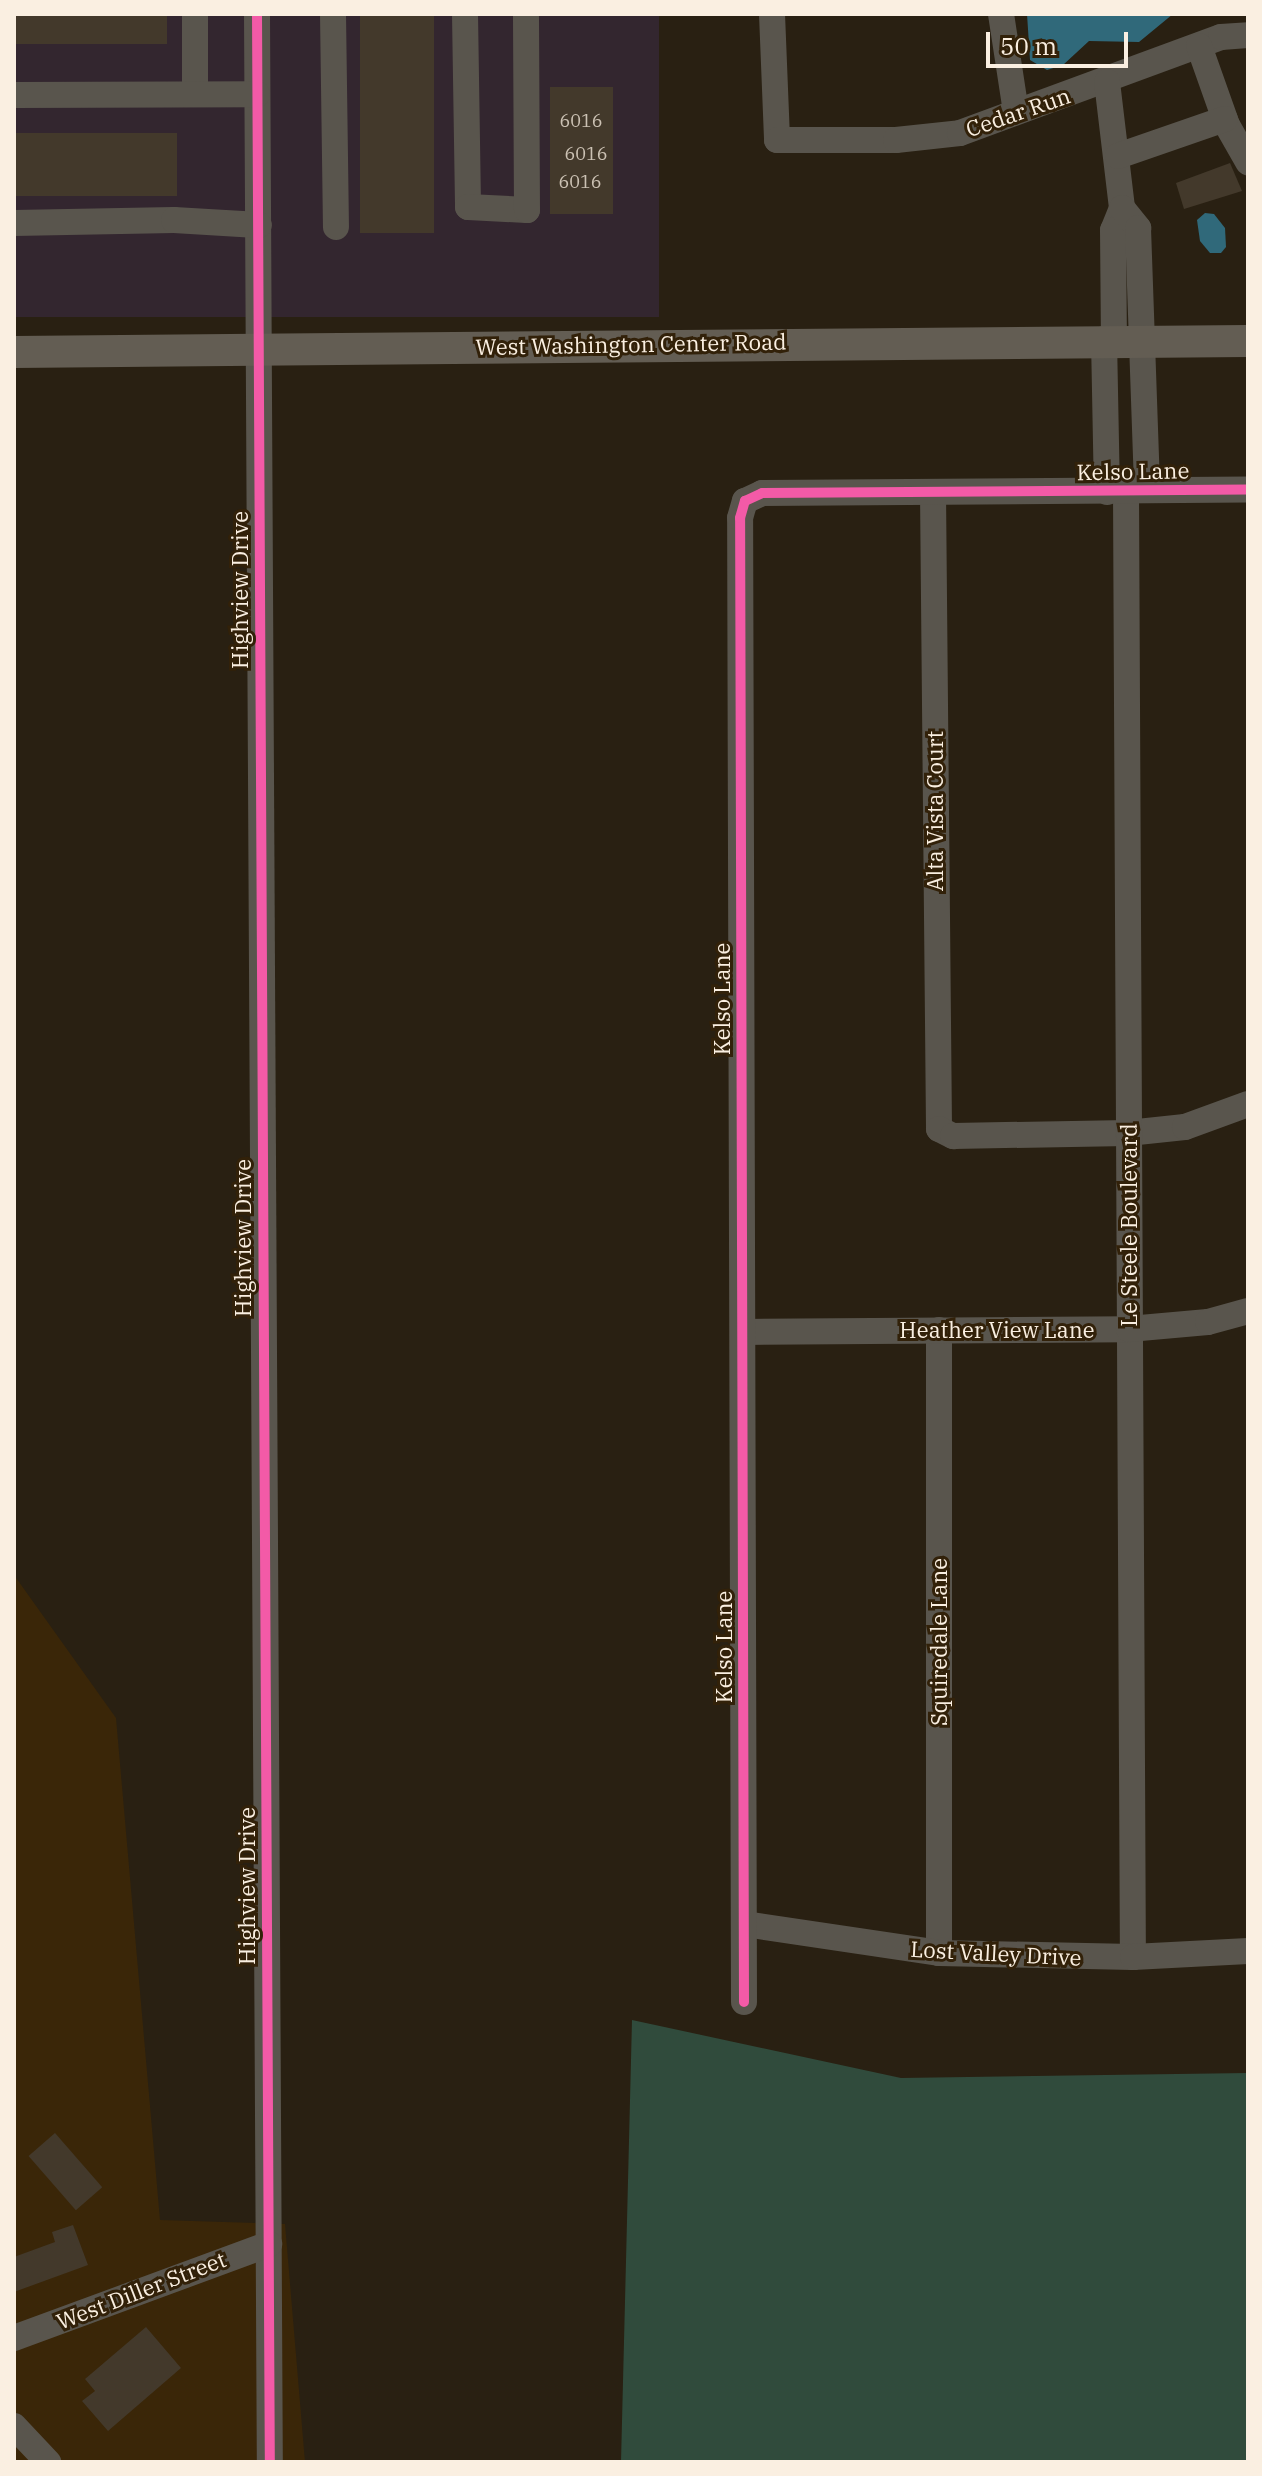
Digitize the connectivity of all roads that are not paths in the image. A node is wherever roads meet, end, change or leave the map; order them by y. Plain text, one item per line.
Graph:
1 (195, 14) edge
2 (257, 14) edge
3 (333, 14) edge
4 (465, 14) edge
5 (526, 14) edge
6 (772, 14) edge
7 (1001, 14) edge
8 (1248, 35) edge
9 (1199, 46) junction
10 (1107, 82) junction
11 (195, 94) junction
12 (257, 94) junction
13 (14, 95) edge
14 (1016, 112) junction
15 (1225, 119) junction
16 (1118, 156) junction
17 (1248, 162) edge
18 (14, 223) edge
19 (259, 225) junction
20 (336, 227) dead end
21 (1121, 339) junction
22 (1248, 341) edge
23 (260, 351) junction
24 (14, 352) edge
25 (1248, 490) edge
26 (1127, 491) junction
27 (933, 492) junction
28 (1248, 1104) edge
29 (1128, 1133) junction
30 (1248, 1311) edge
31 (1129, 1329) junction
32 (939, 1330) junction
33 (744, 1332) junction
34 (745, 1924) junction
35 (1248, 1951) edge
36 (939, 1953) junction
37 (1133, 1957) junction
38 (744, 2002) dead end
39 (269, 2244) junction
40 (14, 2338) edge
41 (14, 2426) edge
42 (42, 2456) edge
43 (270, 2462) edge

1 - 11 street
2 - 12 street, Highview Drive
3 - 20 street
4 - 5 street
6 - 14 street, Cedar Run
7 - 14 street
8 - 9 street, Cedar Run
9 - 10 street, Cedar Run
9 - 15 street
10 - 14 street, Cedar Run
10 - 16 street
11 - 12 street
11 - 13 street
12 - 19 street, Highview Drive
15 - 16 street
15 - 17 street
16 - 21 street
18 - 19 street
19 - 23 street, Highview Drive
21 - 22 main road, West Washington Center Road
21 - 23 main road, West Washington Center Road
21 - 26 street, Le Steele Boulevard
21 - 26 street, Le Steele Boulevard
23 - 24 main road, West Washington Center Road
23 - 39 street, Highview Drive
25 - 26 street, Kelso Lane
26 - 27 street, Kelso Lane
26 - 29 street, Le Steele Boulevard
27 - 29 street, Alta Vista Court
27 - 33 street, Kelso Lane
28 - 29 street
29 - 31 street, Le Steele Boulevard
30 - 31 street, Heather View Lane
31 - 32 street, Heather View Lane
31 - 37 street, Le Steele Boulevard
32 - 33 street, Heather View Lane
32 - 36 street, Squiredale Lane
33 - 34 street, Kelso Lane
34 - 36 street, Lost Valley Drive
34 - 38 street, Kelso Lane
35 - 37 street, Lost Valley Drive
36 - 37 street, Lost Valley Drive
39 - 40 street, West Diller Street
39 - 43 street, Highview Drive
41 - 42 street

